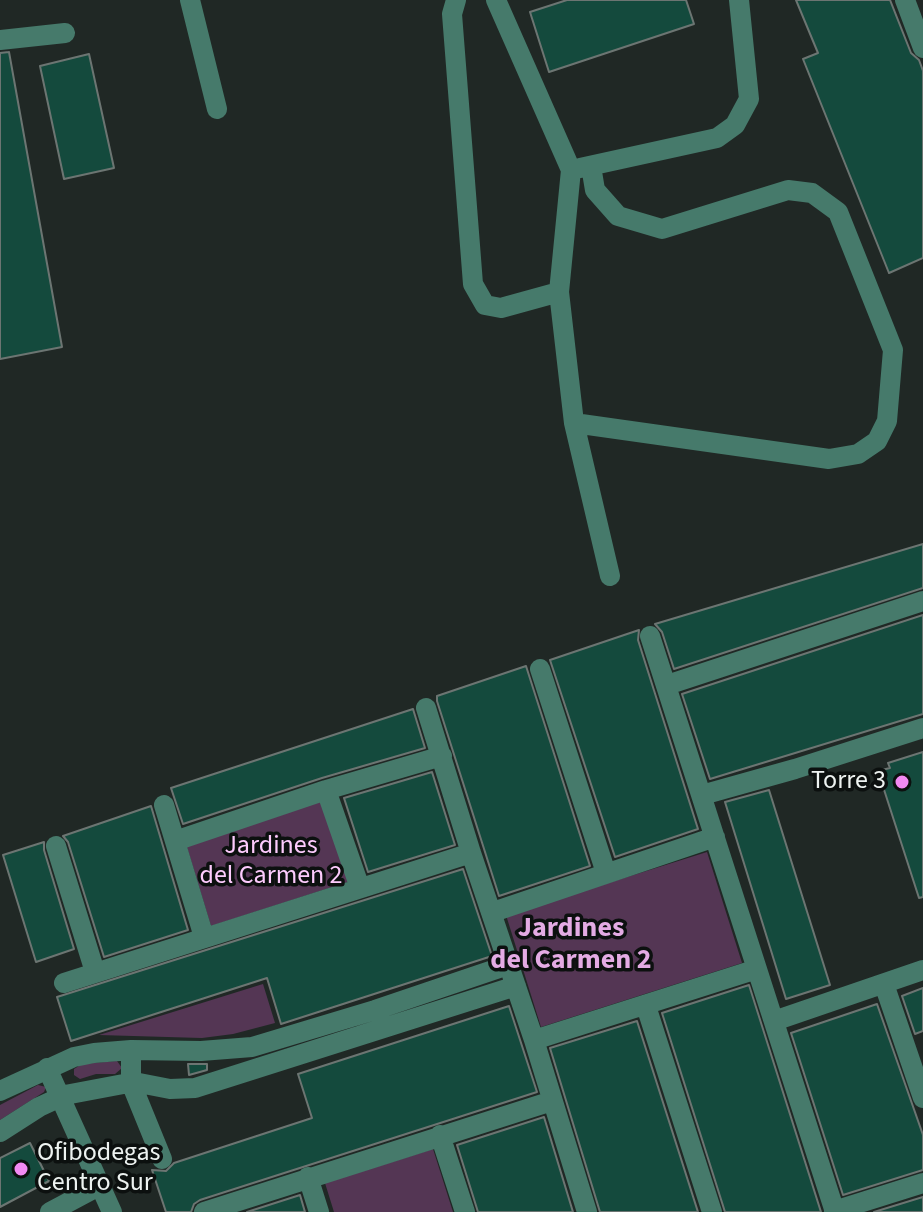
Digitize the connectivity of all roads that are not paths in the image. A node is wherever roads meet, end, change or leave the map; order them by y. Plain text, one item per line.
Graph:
1 (190, 0) edge
2 (456, 0) edge
3 (496, 0) edge
4 (739, 0) edge
5 (905, 0) edge
6 (65, 33) dead end
7 (0, 40) edge
8 (923, 48) edge
9 (217, 109) dead end
10 (581, 168) junction
11 (559, 292) junction
12 (574, 423) junction
13 (610, 576) dead end
14 (923, 601) edge
15 (650, 636) dead end
16 (540, 669) dead end
17 (667, 685) junction
18 (426, 708) dead end
19 (923, 728) edge
20 (442, 756) junction
21 (326, 790) junction
22 (702, 795) junction
23 (164, 805) dead end
24 (715, 837) junction
25 (175, 841) junction
26 (56, 846) dead end
27 (471, 853) junction
28 (606, 873) junction
29 (360, 888) junction
30 (493, 912) junction
31 (204, 937) junction
32 (508, 965) junction
33 (757, 969) junction
34 (923, 970) edge
35 (95, 972) junction
36 (64, 983) dead end
37 (884, 984) junction
38 (516, 986) junction
39 (646, 1006) junction
40 (378, 1019) junction
41 (774, 1021) junction
42 (534, 1040) junction
43 (252, 1047) junction
44 (131, 1050) junction
45 (47, 1068) junction
46 (257, 1070) junction
47 (131, 1083) junction
48 (0, 1091) edge
49 (60, 1097) junction
50 (923, 1098) edge
51 (552, 1101) junction
52 (0, 1132) edge
53 (440, 1135) junction
54 (162, 1159) dead end
55 (308, 1177) junction
56 (923, 1183) edge
57 (99, 1186) junction
58 (834, 1211) edge
59 (50, 1212) edge
60 (112, 1212) edge
61 (204, 1212) edge
62 (319, 1212) edge
63 (465, 1212) edge
64 (587, 1212) edge
65 (712, 1212) edge

1 - 9 street
2 - 11 street
3 - 10 street
4 - 10 street
5 - 8 street
6 - 7 street
10 - 11 street
10 - 12 street
11 - 12 street
12 - 13 street
14 - 17 street
15 - 17 street
16 - 28 street
17 - 22 street
18 - 20 street
19 - 22 street
20 - 21 street
20 - 27 street
21 - 25 street
21 - 29 street
22 - 24 street
23 - 25 street
24 - 28 street
24 - 33 street
25 - 31 street
26 - 35 street
27 - 29 street
27 - 30 street
28 - 30 street
29 - 31 street
30 - 32 street
31 - 35 street
32 - 38 street
32 - 40 street
33 - 39 street
33 - 41 street
34 - 37 street
35 - 36 street
37 - 41 street
37 - 50 street
38 - 40 street
38 - 42 street
39 - 42 street
39 - 65 street
40 - 43 street
40 - 46 street
41 - 58 street
42 - 51 street
43 - 44 street
43 - 46 street
44 - 45 street
44 - 47 street
45 - 48 street
45 - 49 street
46 - 47 street
47 - 49 street
47 - 54 street
49 - 52 street
49 - 57 street
51 - 53 street
51 - 64 street
53 - 55 street
53 - 63 street
55 - 61 street
55 - 62 street
56 - 58 street
57 - 59 street
57 - 60 street

